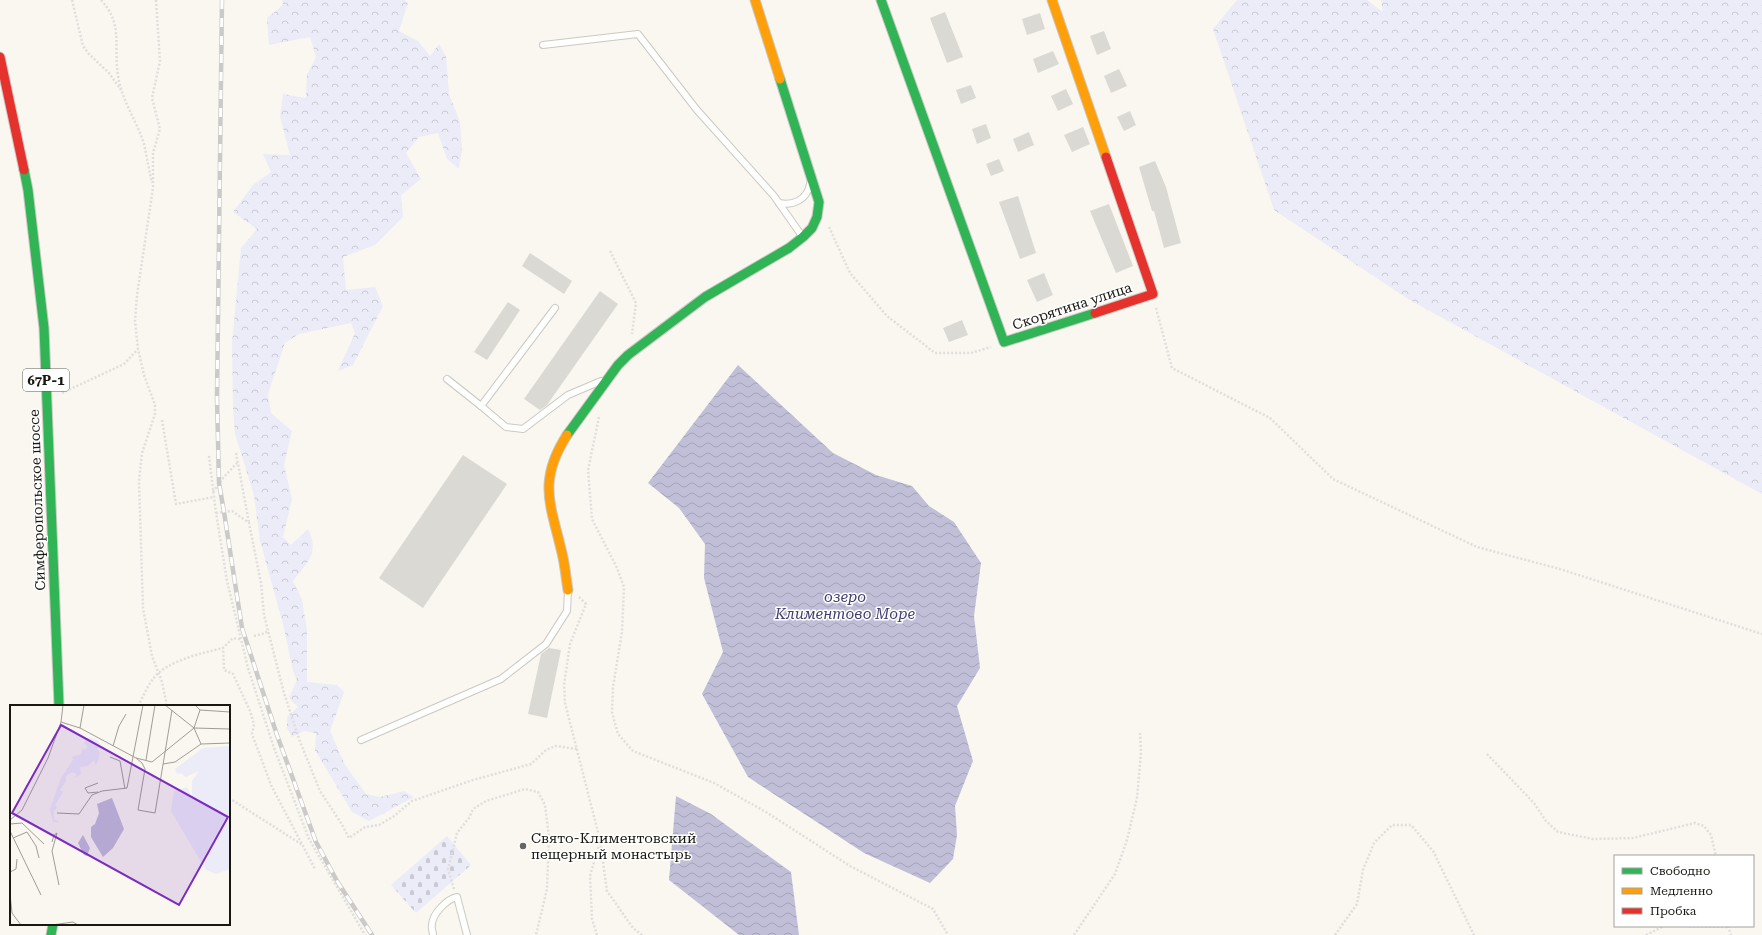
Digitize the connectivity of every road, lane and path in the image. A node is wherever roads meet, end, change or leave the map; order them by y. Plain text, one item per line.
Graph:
1 (72, 0) edge
2 (101, 0) edge
3 (156, 0) edge
4 (755, 0) edge
5 (881, 0) edge
6 (1052, 0) edge
7 (543, 45) dead end
8 (0, 56) edge
9 (123, 92) junction
10 (811, 176) junction
11 (153, 188) junction
12 (778, 203) junction
13 (828, 224) dead end
14 (803, 237) junction
15 (610, 251) dead end
16 (1153, 294) junction
17 (555, 308) dead end
18 (1004, 342) junction
19 (138, 349) junction
20 (628, 355) junction
21 (610, 378) junction
22 (447, 379) dead end
23 (46, 399) junction
24 (481, 406) junction
25 (600, 414) dead end
26 (162, 420) dead end
27 (236, 453) dead end
28 (209, 456) dead end
29 (238, 462) junction
30 (213, 492) junction
31 (214, 497) junction
32 (216, 513) junction
33 (249, 523) junction
34 (568, 590) junction
35 (269, 631) junction
36 (1762, 634) edge
37 (254, 636) dead end
38 (240, 638) junction
39 (223, 648) junction
40 (59, 705) edge
41 (139, 705) edge
42 (166, 705) edge
43 (1140, 733) dead end
44 (361, 740) dead end
45 (576, 749) junction
46 (1487, 754) dead end
47 (230, 799) edge
48 (600, 840) junction
49 (305, 847) junction
50 (1716, 855) edge
51 (316, 869) dead end
52 (457, 897) junction
53 (54, 925) edge
54 (1662, 927) edge
55 (1728, 927) edge
56 (51, 935) edge
57 (365, 935) edge
58 (433, 935) edge
59 (467, 935) edge
60 (536, 935) edge
61 (597, 935) edge
62 (642, 935) edge
63 (948, 935) edge
64 (1074, 935) edge
65 (1335, 935) edge
66 (1474, 935) edge
67 (1646, 935) edge
68 (1731, 935) edge

1 - 9 path
2 - 9 path
3 - 11 path
4 - 10 street
5 - 18 street, Скорятина улица
6 - 16 street, Скорятина улица
7 - 12 lane
8 - 23 street, Симферопольское шоссе / 67Р-1
9 - 11 path
10 - 12 lane
10 - 14 street
11 - 19 path
12 - 14 lane
13 - 18 path
14 - 20 street
15 - 20 path
16 - 18 street, Скорятина улица
16 - 36 path
17 - 24 lane
19 - 23 path
19 - 42 path
20 - 21 street
21 - 24 lane
21 - 34 street
22 - 24 lane
23 - 40 street, Симферопольское шоссе / 67Р-1
25 - 63 path
26 - 31 path
27 - 29 path
28 - 30 path
29 - 30 path
29 - 33 path
30 - 31 path
31 - 32 path
32 - 33 path
32 - 38 path
33 - 35 path
34 - 44 lane
34 - 45 path
35 - 37 path
35 - 45 path
38 - 39 path
38 - 57 path
39 - 41 path
39 - 49 path
43 - 64 path
45 - 48 path
46 - 50 path
47 - 49 path
48 - 61 path
48 - 62 path
49 - 51 path
52 - 58 lane
52 - 59 lane
52 - 60 path
53 - 56 street
54 - 67 path
55 - 68 path
65 - 66 path

